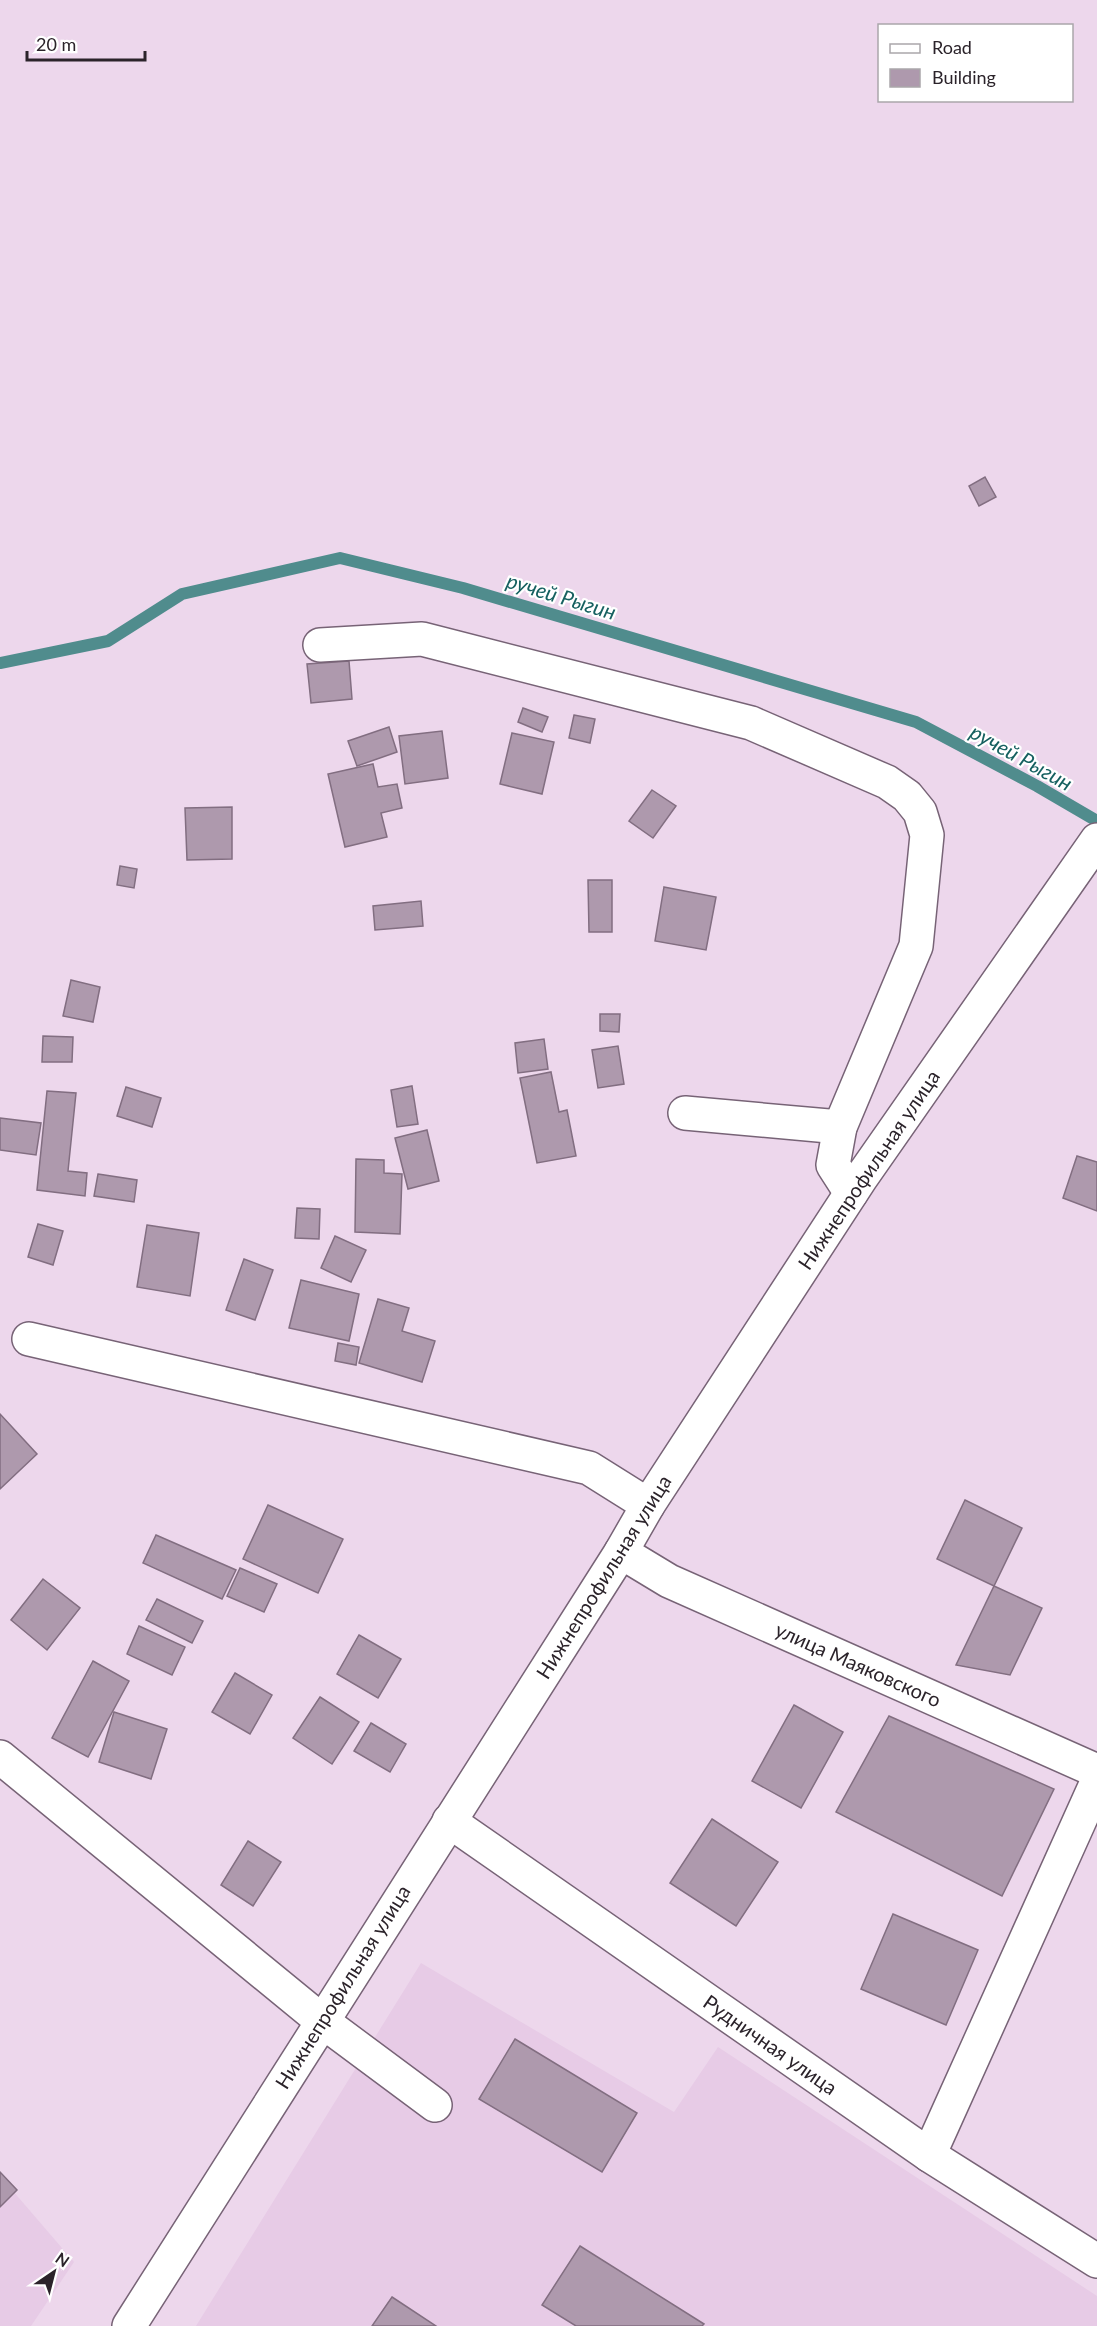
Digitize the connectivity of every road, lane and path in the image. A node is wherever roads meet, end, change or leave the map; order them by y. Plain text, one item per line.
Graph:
1 (320, 645) dead end
2 (1097, 840) edge
3 (685, 1113) dead end
4 (840, 1127) junction
5 (851, 1193) junction
6 (29, 1339) dead end
7 (648, 1505) junction
8 (621, 1552) junction
9 (0, 1757) edge
10 (1097, 1771) edge
11 (1097, 1782) edge
12 (449, 1821) junction
13 (322, 2021) junction
14 (435, 2105) dead end
15 (929, 2155) junction
16 (1097, 2261) edge
17 (129, 2326) edge

1 - 4 street
2 - 5 street, Нижнепрофильная улица
3 - 4 street
4 - 5 street
5 - 7 street, Нижнепрофильная улица
6 - 7 street
7 - 8 street, Нижнепрофильная улица
8 - 10 street, улица Маяковского
8 - 12 street, Нижнепрофильная улица
9 - 13 street
11 - 15 street
12 - 13 street, Нижнепрофильная улица
12 - 15 street, Рудничная улица
13 - 14 street
13 - 17 street, Нижнепрофильная улица
15 - 16 street, Рудничная улица

